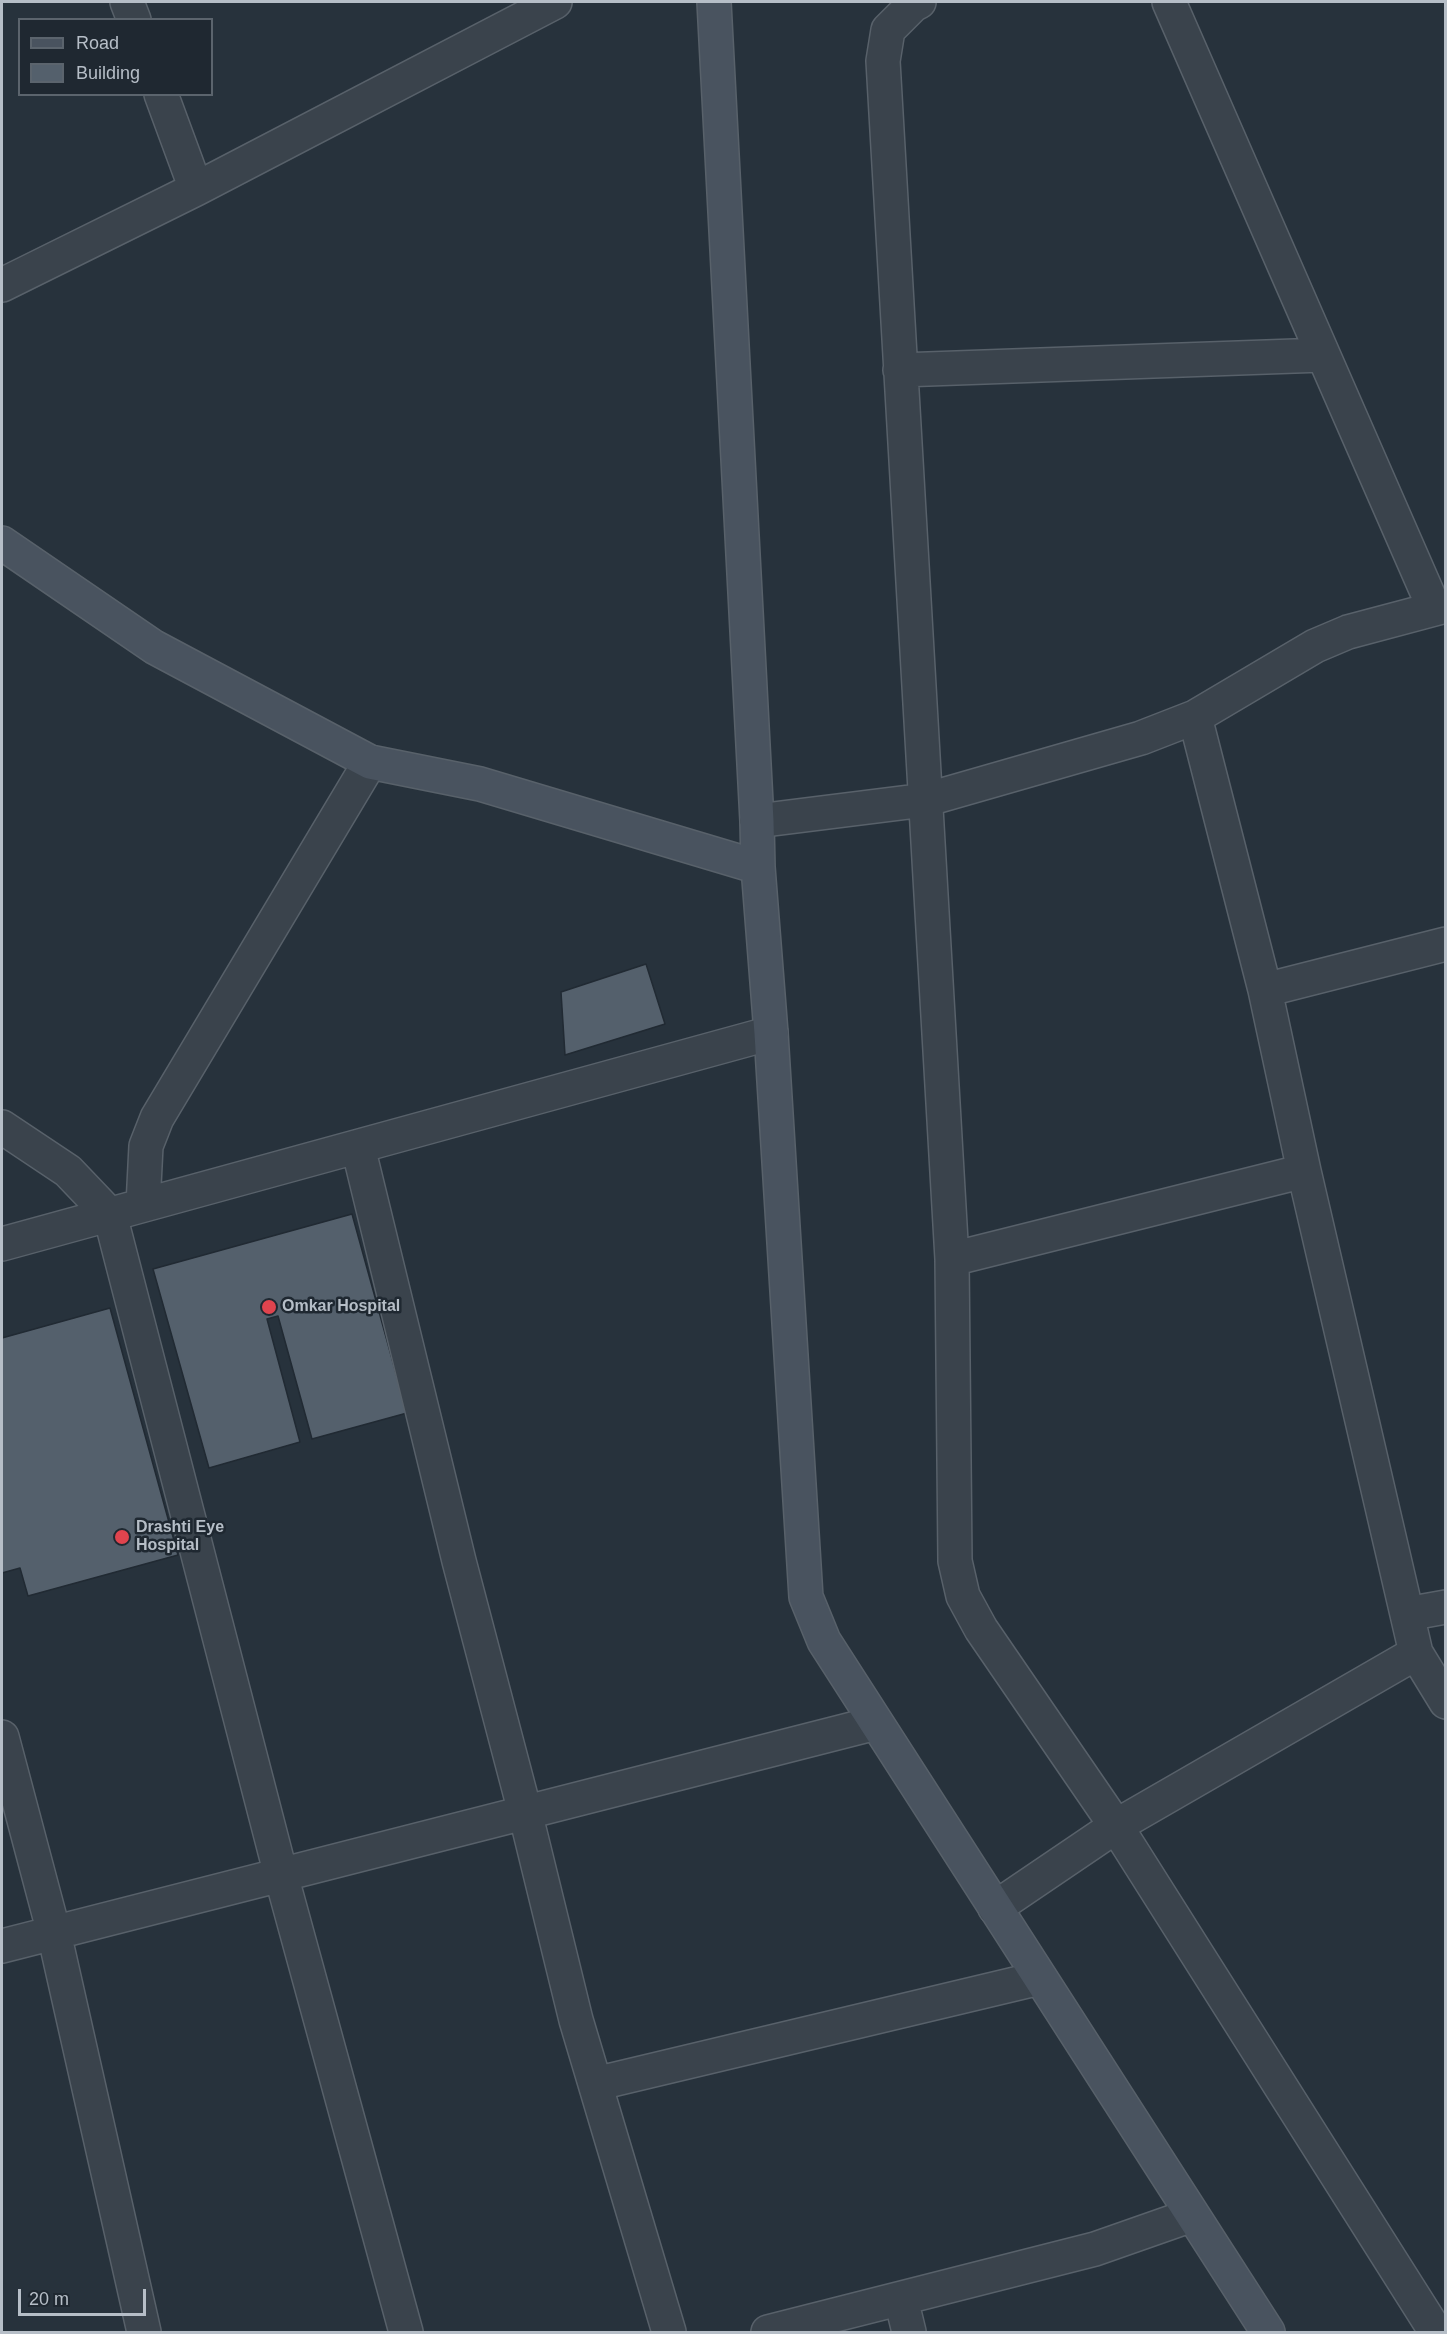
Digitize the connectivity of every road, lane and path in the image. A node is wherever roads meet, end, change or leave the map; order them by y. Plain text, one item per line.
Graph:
1 (127, 2) edge
2 (555, 2) edge
3 (714, 2) edge
4 (919, 2) edge
5 (1169, 2) edge
6 (133, 18) edge
7 (162, 96) edge
8 (196, 189) junction
9 (2, 285) edge
10 (1323, 355) junction
11 (900, 370) junction
12 (2, 543) edge
13 (1440, 607) edge
14 (1195, 717) junction
15 (370, 762) junction
16 (925, 800) junction
17 (758, 821) junction
18 (758, 867) junction
19 (1446, 944) edge
20 (1265, 990) junction
21 (771, 1033) junction
22 (2, 1127) edge
23 (358, 1147) junction
24 (1304, 1171) junction
25 (142, 1205) junction
26 (110, 1215) junction
27 (2, 1244) edge
28 (952, 1258) junction
29 (1446, 1607) edge
30 (1407, 1614) junction
31 (1416, 1653) junction
32 (1446, 1702) edge
33 (876, 1723) junction
34 (2, 1737) edge
35 (525, 1812) junction
36 (1116, 1826) junction
37 (281, 1875) junction
38 (995, 1908) junction
39 (54, 1933) junction
40 (2, 1946) edge
41 (1040, 1978) junction
42 (595, 2084) junction
43 (1192, 2216) junction
44 (901, 2299) junction
45 (144, 2332) edge
46 (406, 2332) edge
47 (669, 2332) edge
48 (768, 2332) edge
49 (909, 2332) edge
50 (1268, 2332) edge
51 (1436, 2332) edge

1 - 6 street
2 - 8 street
3 - 17 street
4 - 11 street
5 - 10 street
7 - 8 street
8 - 9 street
10 - 11 street
10 - 13 street
11 - 16 street
12 - 15 street
13 - 14 street
14 - 16 street
14 - 20 street
15 - 18 street
15 - 25 street
16 - 17 street
16 - 28 street
17 - 18 street
18 - 21 street
19 - 20 street
20 - 24 street
21 - 23 street
21 - 33 street
22 - 26 street
23 - 25 street
23 - 35 street
24 - 28 street
24 - 30 street
25 - 26 street
26 - 27 street
26 - 37 street
28 - 36 street
29 - 30 street
30 - 31 street
31 - 32 street
31 - 36 street
33 - 35 street
33 - 38 street
34 - 39 street
35 - 37 street
35 - 42 street
36 - 38 street
36 - 51 street
37 - 39 street
37 - 46 street
38 - 41 street
39 - 40 street
39 - 45 street
41 - 42 street
41 - 43 street
42 - 47 street
43 - 44 street
43 - 50 street
44 - 48 street
44 - 49 street

